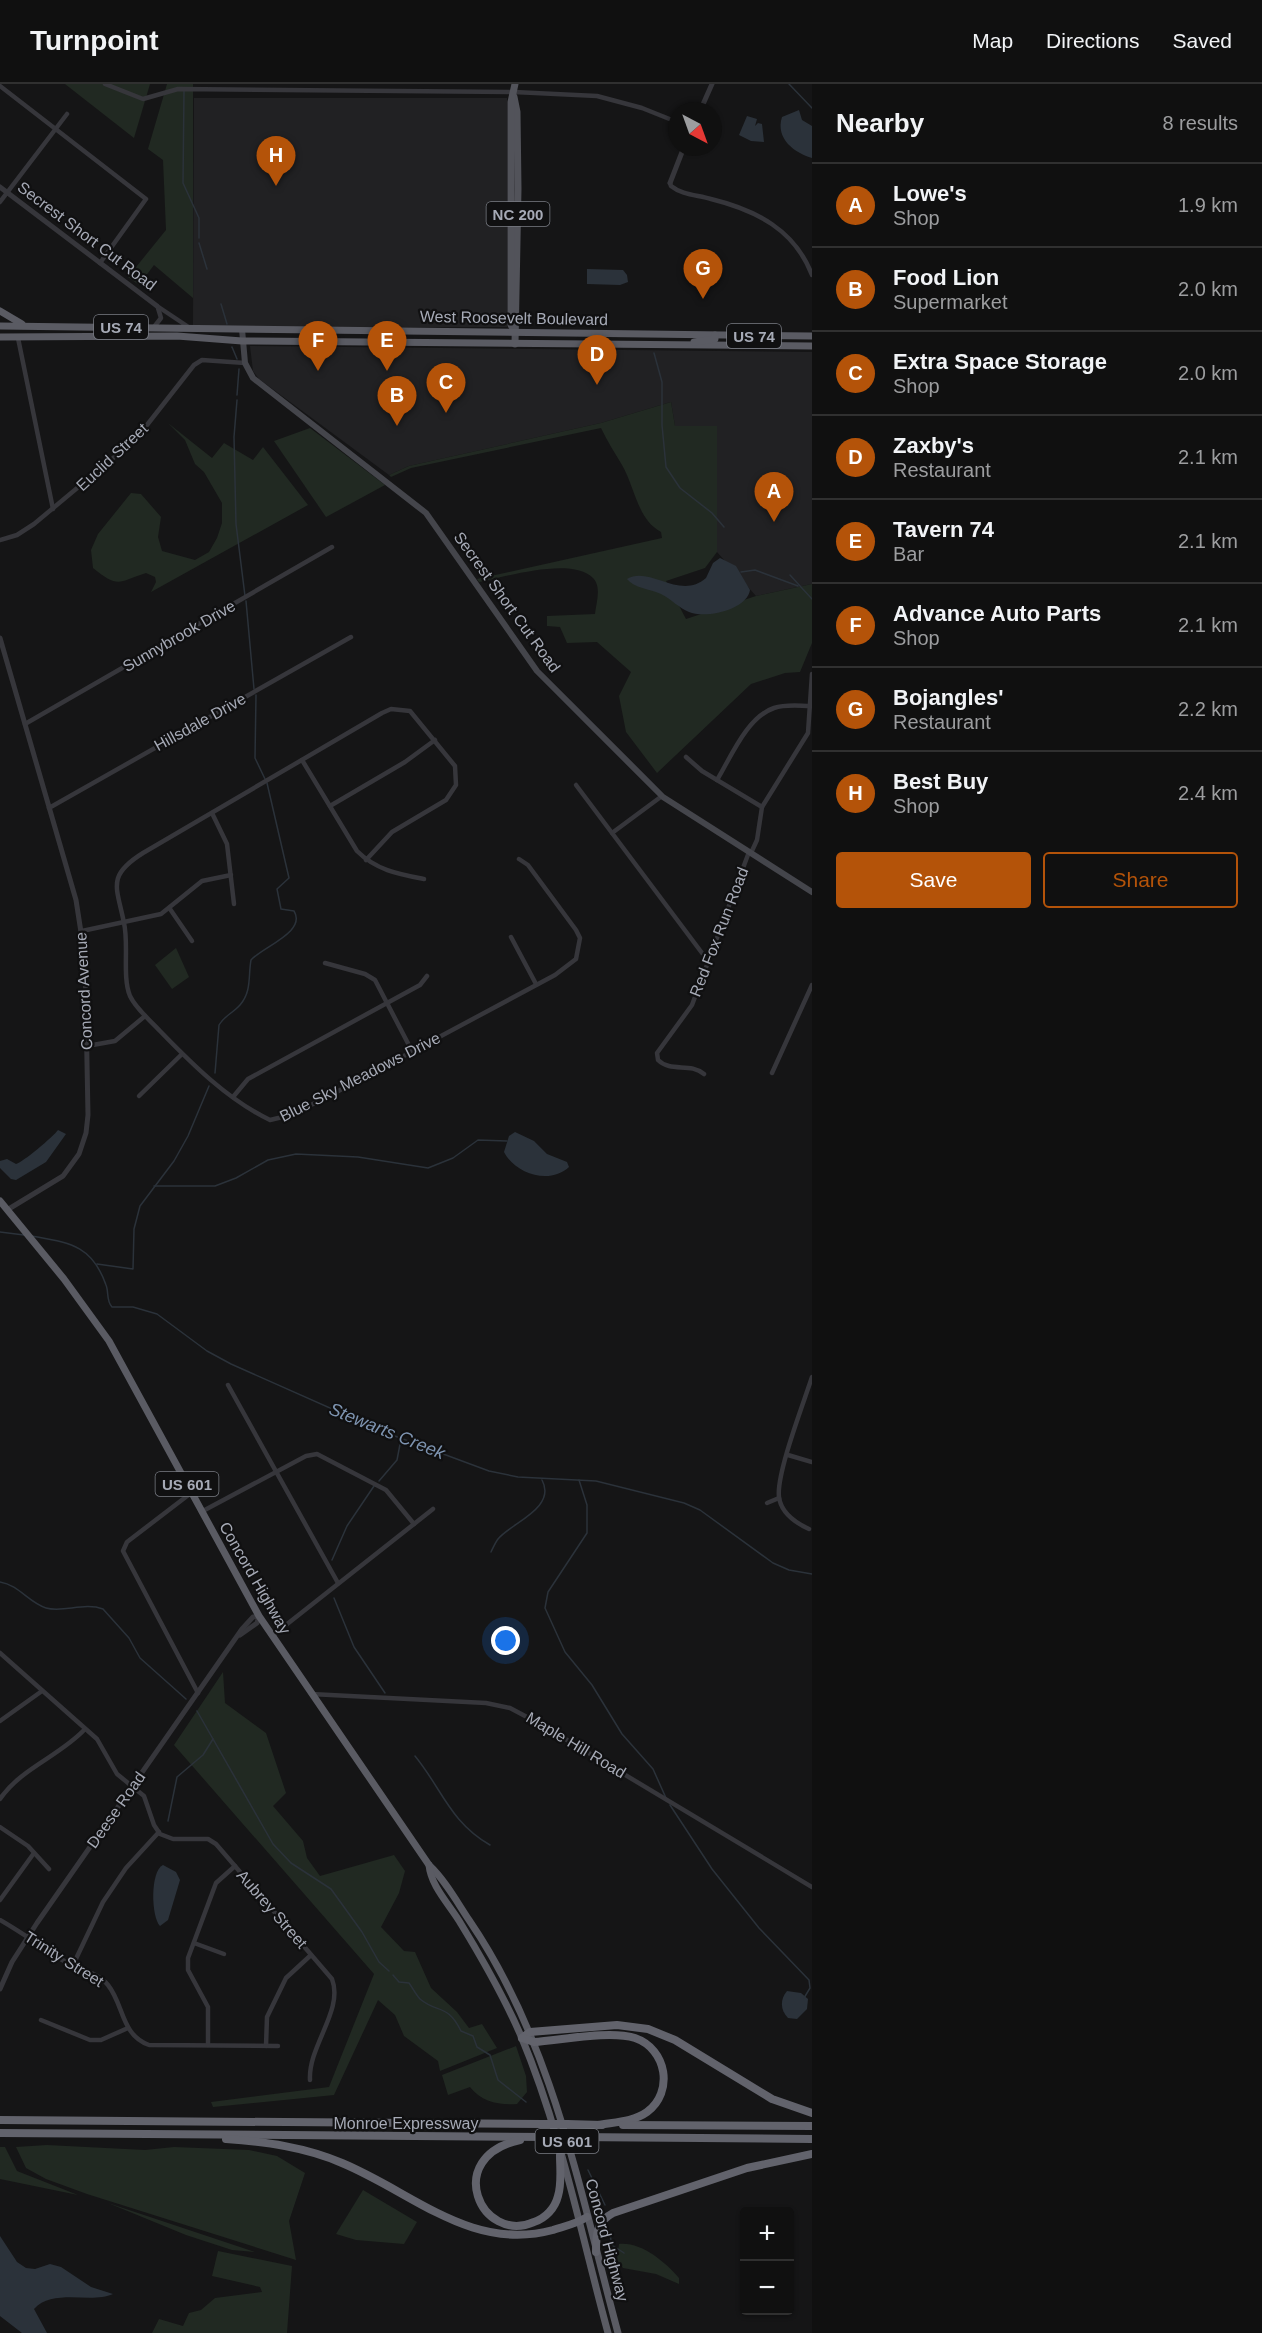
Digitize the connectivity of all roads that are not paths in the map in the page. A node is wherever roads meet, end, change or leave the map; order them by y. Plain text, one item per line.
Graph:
1 (105, 84) edge
2 (363, 84) edge
3 (712, 84) edge
4 (0, 86) edge
5 (515, 91) edge
6 (363, 92) junction
7 (704, 102) edge
8 (67, 114) dead end
9 (668, 118) edge
10 (56, 128) junction
11 (680, 156) edge
12 (670, 183) joint
13 (0, 187) edge
14 (7, 192) junction
15 (0, 202) edge
16 (511, 218) junction
17 (516, 243) junction
18 (100, 263) junction
19 (812, 275) edge
20 (157, 306) junction
21 (0, 311) edge
22 (0, 326) edge
23 (27, 326) junction
24 (154, 327) junction
25 (189, 328) junction
26 (242, 329) junction
27 (515, 332) junction
28 (715, 335) junction
29 (812, 336) edge
30 (0, 338) edge
31 (18, 338) junction
32 (242, 341) junction
33 (515, 344) junction
34 (659, 345) junction
35 (812, 346) edge
36 (245, 363) junction
37 (53, 509) junction
38 (0, 540) edge
39 (332, 547) dead end
40 (351, 637) dead end
41 (0, 638) edge
42 (812, 674) edge
43 (811, 705) edge
44 (25, 724) junction
45 (435, 740) junction
46 (686, 758) dead end
47 (302, 760) junction
48 (717, 780) junction
49 (576, 785) dead end
50 (662, 796) junction
51 (330, 806) junction
52 (762, 807) junction
53 (49, 808) junction
54 (212, 813) junction
55 (612, 833) junction
56 (750, 853) junction
57 (519, 859) dead end
58 (366, 860) junction
59 (231, 875) junction
60 (424, 879) dead end
61 (812, 892) edge
62 (234, 903) dead end
63 (170, 909) junction
64 (124, 922) junction
65 (82, 931) junction
66 (511, 937) dead end
67 (192, 941) dead end
68 (702, 953) dead end
69 (325, 963) dead end
70 (427, 976) dead end
71 (536, 984) junction
72 (812, 985) edge
73 (387, 1003) junction
74 (145, 1016) junction
75 (87, 1046) junction
76 (412, 1051) junction
77 (182, 1054) junction
78 (772, 1073) dead end
79 (704, 1074) dead end
80 (139, 1096) dead end
81 (233, 1097) junction
82 (0, 1201) edge
83 (7, 1210) junction
84 (812, 1377) edge
85 (228, 1385) dead end
86 (788, 1455) junction
87 (812, 1462) edge
88 (277, 1473) junction
89 (191, 1493) junction
90 (779, 1498) junction
91 (767, 1503) dead end
92 (433, 1509) dead end
93 (201, 1512) junction
94 (414, 1524) junction
95 (809, 1529) dead end
96 (338, 1583) junction
97 (259, 1616) junction
98 (272, 1635) junction
99 (0, 1653) edge
100 (42, 1691) junction
101 (198, 1693) junction
102 (311, 1694) junction
103 (0, 1721) edge
104 (86, 1730) junction
105 (133, 1786) junction
106 (0, 1799) edge
107 (0, 1827) edge
108 (159, 1832) junction
109 (34, 1853) junction
110 (429, 1865) junction
111 (235, 1866) junction
112 (49, 1869) dead end
113 (812, 1887) edge
114 (0, 1900) edge
115 (0, 1920) edge
116 (28, 1936) junction
117 (194, 1943) junction
118 (224, 1954) dead end
119 (311, 1955) junction
120 (73, 1965) junction
121 (0, 1989) edge
122 (41, 2020) dead end
123 (128, 2028) junction
124 (530, 2032) junction
125 (522, 2037) junction
126 (534, 2042) junction
127 (208, 2045) junction
128 (266, 2046) junction
129 (278, 2046) dead end
130 (310, 2080) dead end
131 (812, 2113) edge
132 (0, 2120) edge
133 (598, 2125) junction
134 (812, 2126) edge
135 (0, 2133) edge
136 (162, 2134) junction
137 (534, 2137) junction
138 (812, 2139) edge
139 (812, 2154) edge
140 (560, 2155) junction
141 (587, 2217) junction
142 (578, 2223) junction
143 (596, 2252) junction
144 (608, 2333) edge
145 (618, 2333) edge

1 - 6 street
2 - 6 street
3 - 7 street
4 - 10 street
5 - 6 street
5 - 9 street
5 - 16 main road, NC 200
5 - 17 main road, NC 200
8 - 10 street
10 - 14 street
10 - 18 street
11 - 12 street
12 - 19 street
13 - 14 street, Secrest Short Cut Road
14 - 15 street
14 - 18 street, Secrest Short Cut Road
16 - 17 main road, NC 200
16 - 27 main road, NC 200
17 - 27 main road, NC 200
18 - 20 street, Secrest Short Cut Road
20 - 24 street, Secrest Short Cut Road
20 - 25 street, Secrest Short Cut Road
21 - 23 highway
22 - 23 highway, West Roosevelt Boulevard / US 74
23 - 24 highway, West Roosevelt Boulevard / US 74
24 - 25 highway, West Roosevelt Boulevard / US 74
25 - 26 highway, West Roosevelt Boulevard / US 74
26 - 27 highway, West Roosevelt Boulevard / US 74
26 - 32 main road, Secrest Short Cut Road
27 - 28 highway, West Roosevelt Boulevard / US 74
27 - 33 main road, NC 200
28 - 29 highway, West Roosevelt Boulevard / US 74
28 - 34 highway
30 - 31 highway, West Roosevelt Boulevard / US 74
31 - 32 highway, West Roosevelt Boulevard / US 74
31 - 37 street
32 - 33 highway, West Roosevelt Boulevard / US 74
32 - 36 main road, Secrest Short Cut Road
33 - 34 highway, West Roosevelt Boulevard / US 74
34 - 35 highway, West Roosevelt Boulevard / US 74
36 - 37 street, Euclid Street
36 - 50 main road, Secrest Short Cut Road
37 - 38 street, Euclid Street
39 - 44 street, Sunnybrook Drive
40 - 53 street, Hillsdale Drive
41 - 44 street, Concord Avenue
42 - 43 street
43 - 48 street
43 - 52 street
44 - 53 street, Concord Avenue
45 - 47 street, Blue Sky Meadows Drive
45 - 51 street
45 - 58 street, Blue Sky Meadows Drive
46 - 48 street
47 - 51 street
47 - 54 street, Blue Sky Meadows Drive
48 - 52 street
49 - 55 street
50 - 55 street
50 - 56 main road, Secrest Short Cut Road
51 - 58 street
52 - 56 street
53 - 65 street, Concord Avenue
54 - 59 street
54 - 64 street, Blue Sky Meadows Drive
55 - 68 street
56 - 61 main road, Secrest Short Cut Road
56 - 79 street, Red Fox Run Road
57 - 71 street, Blue Sky Meadows Drive
58 - 60 street
59 - 62 street
59 - 63 street
63 - 64 street
63 - 67 street
64 - 65 street
64 - 74 street, Blue Sky Meadows Drive
65 - 75 street, Concord Avenue
66 - 71 street
69 - 73 street
70 - 73 street
71 - 76 street, Blue Sky Meadows Drive
72 - 78 street
73 - 76 street
73 - 81 street
74 - 75 street
74 - 77 street, Blue Sky Meadows Drive
75 - 83 street, Concord Avenue
76 - 81 street, Blue Sky Meadows Drive
77 - 80 street
77 - 81 street, Blue Sky Meadows Drive
82 - 83 highway, US 601
83 - 89 highway, Concord Highway / US 601
84 - 86 street
85 - 88 street
86 - 87 street
86 - 90 street
88 - 93 street
88 - 94 street
88 - 96 street
89 - 93 highway, Concord Highway / US 601
89 - 101 street
90 - 91 street
90 - 95 street
92 - 94 street
93 - 97 highway, Concord Highway / US 601
94 - 96 street
96 - 98 street
97 - 98 highway, Concord Highway / US 601
97 - 101 street, Deese Road
98 - 102 highway, Concord Highway / US 601
99 - 100 street
100 - 103 street
100 - 104 street
101 - 105 street, Deese Road
102 - 110 highway, Concord Highway / US 601
102 - 113 street, Maple Hill Road
104 - 105 street
104 - 106 street
105 - 108 street
105 - 116 street, Deese Road
107 - 109 street
108 - 111 street, Aubrey Street
108 - 120 street
109 - 112 street
109 - 114 street
110 - 124 highway, Concord Highway / US 601
110 - 125 highway, Concord Highway / US 601
111 - 117 street
111 - 119 street, Aubrey Street
115 - 116 street, Trinity Street
116 - 120 street, Trinity Street
116 - 121 street, Deese Road
117 - 118 street
117 - 127 street
119 - 128 street
119 - 130 street, Aubrey Street
120 - 123 street, Trinity Street
122 - 123 street
123 - 127 street, Trinity Street
124 - 125 highway
124 - 126 highway, Concord Highway / US 601
124 - 131 highway
125 - 126 highway
125 - 140 highway, Concord Highway / US 601
126 - 133 highway
126 - 141 highway, Concord Highway / US 601
127 - 128 street, Trinity Street
128 - 129 street, Trinity Street
132 - 133 highway, Monroe Expressway, bridge
133 - 134 highway, Monroe Expressway
135 - 136 highway, Monroe Expressway
136 - 137 highway, Monroe Expressway
136 - 142 highway
137 - 138 highway, Monroe Expressway, bridge
137 - 140 highway
139 - 143 highway
140 - 142 highway, Concord Highway / US 601
141 - 142 highway
141 - 143 highway, Concord Highway / US 601
142 - 144 highway, Concord Highway / US 601
143 - 145 highway, Concord Highway / US 601

